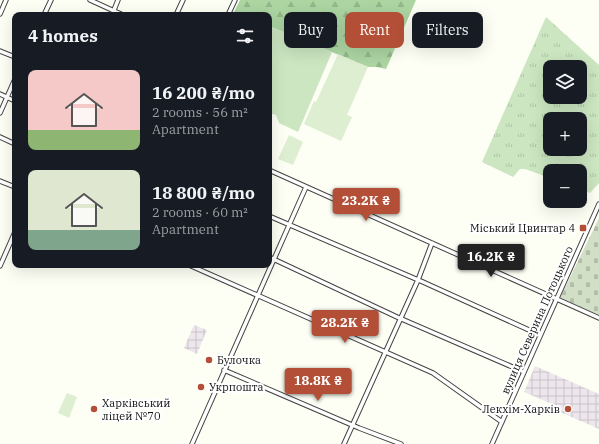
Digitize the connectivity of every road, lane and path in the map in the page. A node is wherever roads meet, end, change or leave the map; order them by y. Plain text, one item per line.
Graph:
1 (6, 0) edge
2 (50, 0) edge
3 (90, 0) edge
4 (118, 0) edge
5 (183, 0) edge
6 (235, 0) edge
7 (114, 11) joint
8 (45, 12) edge
9 (177, 12) edge
10 (229, 12) edge
11 (0, 13) edge
12 (0, 51) edge
13 (12, 56) edge
14 (12, 86) edge
15 (0, 94) edge
16 (7, 98) junction
17 (12, 100) edge
18 (0, 113) edge
19 (0, 137) edge
20 (12, 143) edge
21 (272, 171) edge
22 (0, 181) edge
23 (12, 186) edge
24 (306, 187) junction
25 (599, 204) edge
26 (272, 217) edge
27 (289, 225) junction
28 (12, 239) edge
29 (432, 243) junction
30 (274, 260) junction
31 (272, 264) edge
32 (0, 266) edge
33 (196, 268) edge
34 (270, 268) edge
35 (418, 280) junction
36 (257, 296) junction
37 (557, 299) junction
38 (400, 318) junction
39 (599, 318) edge
40 (540, 335) junction
41 (384, 352) junction
42 (224, 370) junction
43 (524, 372) junction
44 (502, 422) junction
45 (352, 425) junction
46 (192, 444) edge
47 (344, 444) edge
48 (401, 444) edge
49 (492, 444) edge

1 - 11 street
2 - 8 street
3 - 7 street
4 - 7 street
5 - 9 street
6 - 10 street
12 - 13 street
14 - 16 street
15 - 16 street
16 - 17 street
16 - 18 street
19 - 20 street
21 - 24 street
22 - 23 street
24 - 27 street
24 - 29 street
25 - 37 street, вулиця Северина Потоцького
26 - 27 street
27 - 30 street
27 - 35 street
28 - 32 street
29 - 35 street
29 - 37 street
30 - 31 street
30 - 38 street
33 - 36 street
34 - 36 street
35 - 38 street
35 - 40 street
36 - 41 street
36 - 42 street
37 - 39 street
37 - 40 street, вулиця Северина Потоцького
38 - 41 street
38 - 43 street
40 - 43 street, вулиця Северина Потоцького
41 - 44 street
41 - 45 street
42 - 45 street
42 - 46 street
43 - 44 street, вулиця Северина Потоцького
44 - 49 street, вулиця Северина Потоцького
45 - 47 street
45 - 48 street

